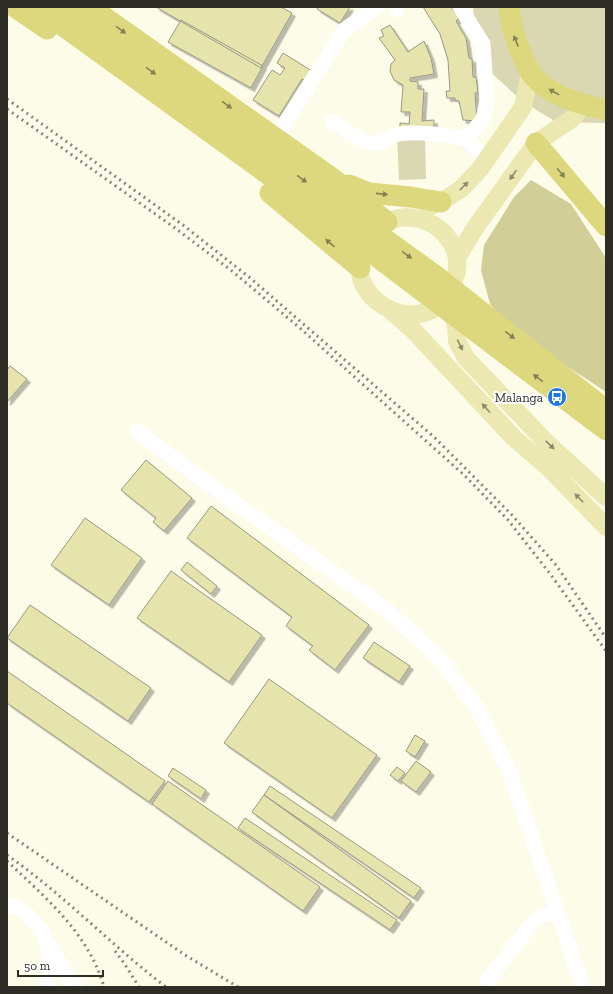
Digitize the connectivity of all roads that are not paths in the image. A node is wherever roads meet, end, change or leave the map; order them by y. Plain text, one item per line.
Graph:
1 (15, 7) edge
2 (37, 7) edge
3 (63, 7) edge
4 (90, 7) edge
5 (377, 7) edge
6 (460, 7) edge
7 (509, 7) edge
8 (530, 73) junction
9 (583, 105) junction
10 (606, 110) edge
11 (332, 121) dead end
12 (466, 139) junction
13 (536, 143) junction
14 (268, 155) junction
15 (486, 159) junction
16 (332, 178) junction
17 (441, 202) junction
18 (396, 219) junction
19 (606, 226) edge
20 (458, 256) junction
21 (360, 268) junction
22 (448, 294) junction
23 (390, 310) junction
24 (601, 416) edge
25 (137, 431) dead end
26 (606, 497) edge
27 (606, 527) edge
28 (9, 903) edge
29 (556, 911) junction
30 (46, 938) junction
31 (487, 982) dead end
32 (46, 987) edge
33 (77, 987) edge
34 (583, 987) edge

21 -> 1 highway
2 - 14 highway
3 -> 14 highway
4 -> 14 highway
5 - 14 street
6 - 12 street
8 -> 7 highway
9 -> 8 highway
8 - 15 main road
9 - 10 highway
9 - 13 main road
11 - 12 street
12 - 15 street
13 -> 19 highway
13 -> 20 main road
14 -> 16 highway
14 - 24 highway
17 -> 15 main road
16 -> 17 highway
16 - 18 highway
17 - 18 main road
18 - 20 main road
18 - 21 main road
20 - 22 main road
21 - 23 main road
22 - 23 main road
22 -> 26 main road
27 -> 23 main road
25 - 29 street
28 - 30 street
29 - 31 street
29 - 34 street
30 - 32 street
30 - 33 street

